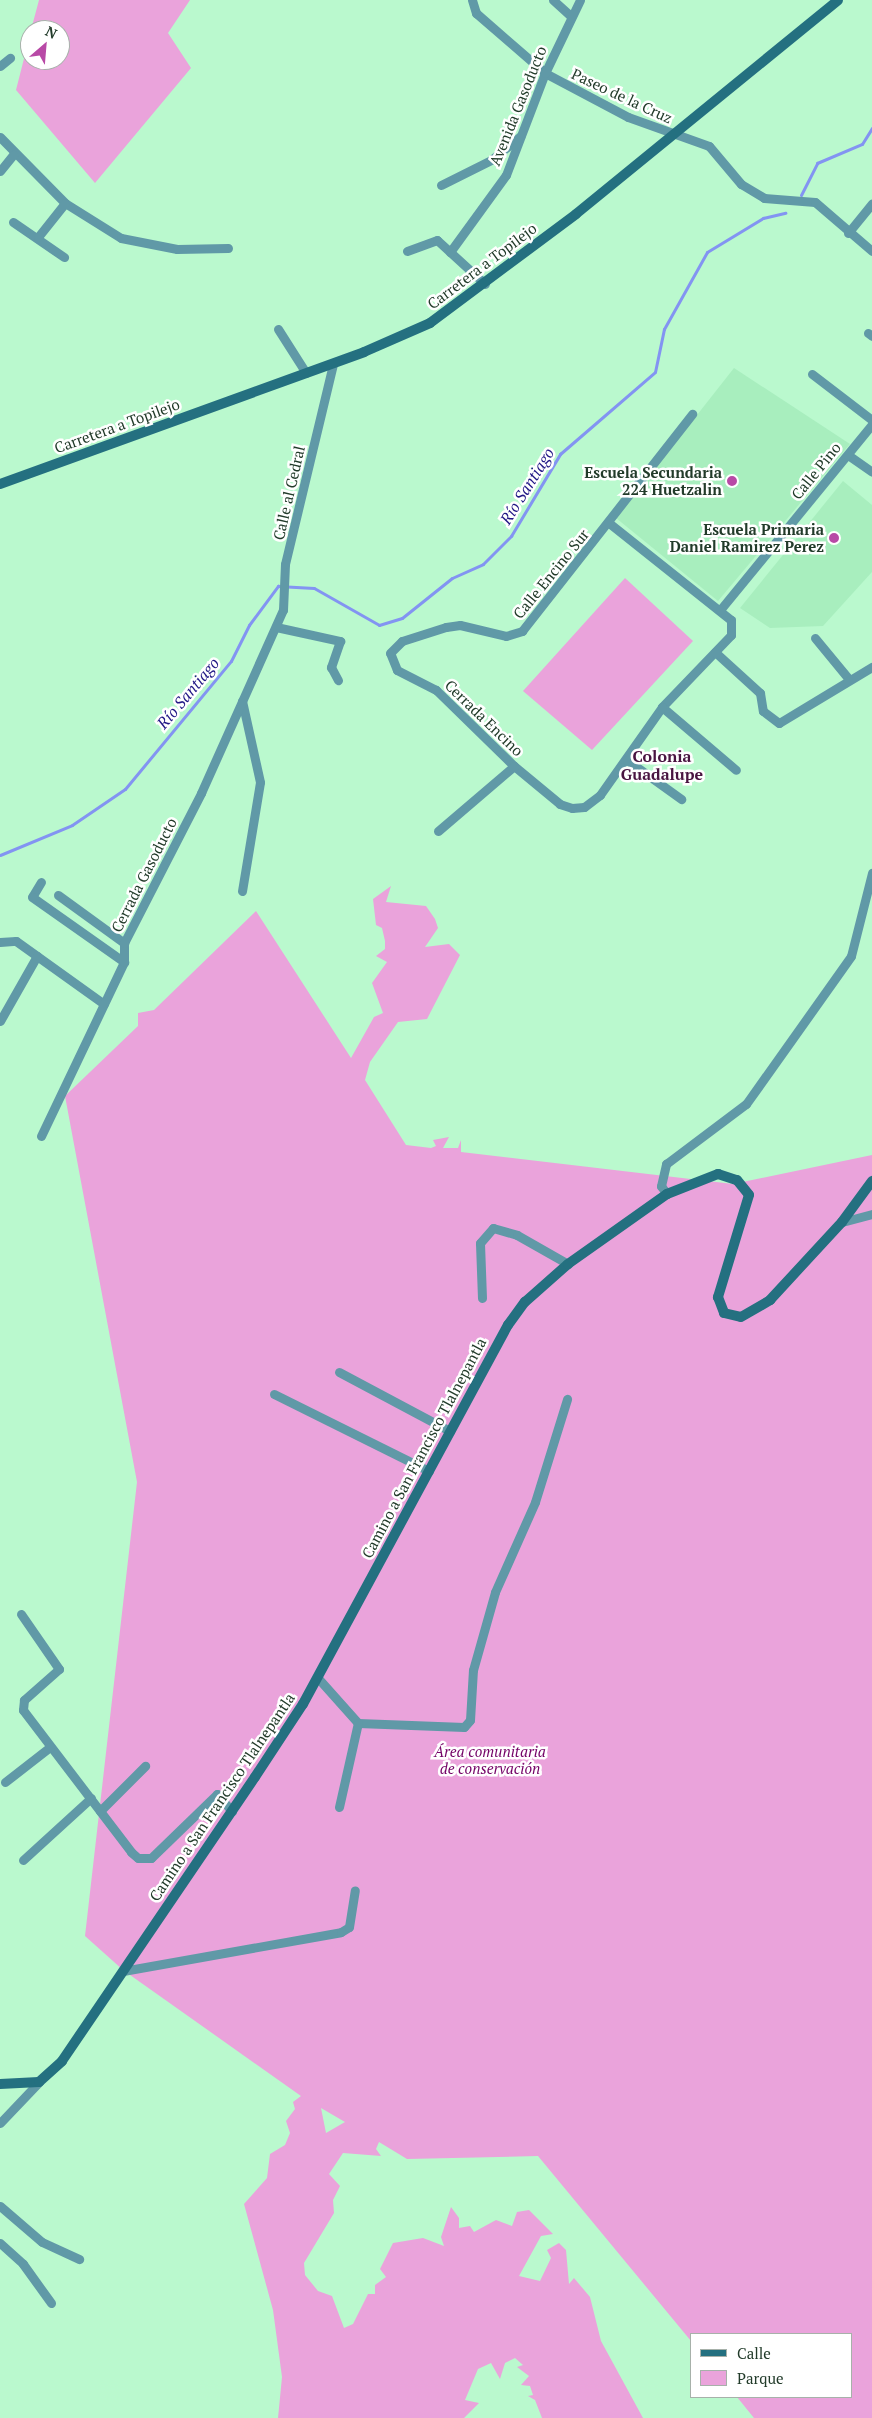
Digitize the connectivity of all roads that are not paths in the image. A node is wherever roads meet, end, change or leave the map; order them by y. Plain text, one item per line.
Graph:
1 (472, 0) edge
2 (553, 0) edge
3 (580, 0) edge
4 (838, 0) edge
5 (571, 16) junction
6 (10, 58) dead end
7 (0, 66) edge
8 (544, 73) junction
9 (673, 135) junction
10 (520, 136) junction
11 (0, 137) edge
12 (13, 155) junction
13 (0, 171) edge
14 (441, 185) dead end
15 (872, 203) edge
16 (65, 204) junction
17 (13, 222) dead end
18 (848, 233) junction
19 (38, 237) junction
20 (228, 248) dead end
21 (407, 251) dead end
22 (450, 252) junction
23 (872, 252) edge
24 (64, 257) dead end
25 (485, 284) junction
26 (278, 329) dead end
27 (333, 364) junction
28 (306, 374) junction
29 (812, 374) dead end
30 (692, 414) dead end
31 (872, 420) edge
32 (872, 424) edge
33 (848, 455) junction
34 (872, 472) edge
35 (0, 484) edge
36 (610, 523) junction
37 (720, 610) junction
38 (276, 627) junction
39 (815, 638) dead end
40 (395, 645) joint
41 (715, 652) junction
42 (872, 667) edge
43 (848, 678) junction
44 (338, 680) dead end
45 (242, 701) junction
46 (662, 707) junction
47 (626, 760) junction
48 (514, 766) junction
49 (736, 770) dead end
50 (682, 798) dead end
51 (438, 831) dead end
52 (872, 873) edge
53 (41, 882) dead end
54 (242, 891) dead end
55 (58, 895) dead end
56 (0, 942) edge
57 (124, 943) junction
58 (37, 956) junction
59 (124, 962) junction
60 (104, 1004) junction
61 (0, 1022) edge
62 (41, 1136) dead end
63 (872, 1181) edge
64 (667, 1194) junction
65 (872, 1214) edge
66 (842, 1222) junction
67 (568, 1264) junction
68 (482, 1298) dead end
69 (339, 1372) dead end
70 (274, 1394) dead end
71 (567, 1399) dead end
72 (450, 1431) junction
73 (429, 1472) junction
74 (22, 1614) dead end
75 (318, 1677) junction
76 (358, 1722) junction
77 (50, 1747) junction
78 (145, 1766) dead end
79 (5, 1782) dead end
80 (91, 1798) junction
81 (339, 1807) dead end
82 (100, 1811) junction
83 (232, 1811) junction
84 (23, 1860) dead end
85 (355, 1890) dead end
86 (124, 1971) junction
87 (39, 2082) junction
88 (0, 2084) edge
89 (0, 2123) edge
90 (0, 2206) edge
91 (0, 2243) edge
92 (79, 2259) dead end
93 (51, 2303) dead end

1 - 8 street, Paseo de la Cruz
2 - 5 street
3 - 5 street, Avenida Gasoducto
4 - 9 street, Carretera a Topilejo
5 - 8 street, Avenida Gasoducto
6 - 7 street
8 - 9 street, Paseo de la Cruz
8 - 10 street, Avenida Gasoducto
9 - 18 street, Paseo de la Cruz
9 - 25 street, Carretera a Topilejo
10 - 14 street
10 - 22 street, Avenida Gasoducto
11 - 12 street
12 - 13 street
12 - 16 street
15 - 18 street
16 - 19 street
16 - 20 street
17 - 19 street
18 - 23 street, Paseo de la Cruz
19 - 24 street
21 - 22 street
22 - 25 street
25 - 27 street, Carretera a Topilejo
26 - 28 street
27 - 28 street, Carretera a Topilejo
27 - 38 street, Calle al Cedral
28 - 35 street, Carretera a Topilejo
29 - 31 street
30 - 36 street
32 - 33 street, Calle Pino
33 - 34 street
33 - 37 street, Calle Pino
36 - 37 street
36 - 40 street, Calle Encino Sur
37 - 41 street
38 - 44 street
38 - 45 street, Cerrada Gasoducto
39 - 43 street
40 - 48 street, Cerrada Encino
41 - 43 street
41 - 46 street
42 - 43 street
45 - 54 street
45 - 57 street, Cerrada Gasoducto
46 - 47 street
46 - 49 street
47 - 48 street, Cerrada Encino
47 - 50 street
48 - 51 street
52 - 64 street
53 - 59 street
55 - 57 street
56 - 58 street
57 - 59 street, Cerrada Gasoducto
58 - 60 street
58 - 61 street
59 - 60 street, Cerrada Gasoducto
60 - 62 street, Cerrada Gasoducto
63 - 66 street, Camino a San Francisco Tlalnepantla
64 - 66 street, Camino a San Francisco Tlalnepantla
64 - 67 street, Camino a San Francisco Tlalnepantla
65 - 66 street
67 - 68 street
67 - 72 street, Camino a San Francisco Tlalnepantla
69 - 72 street
70 - 73 street
71 - 76 street
72 - 73 street, Camino a San Francisco Tlalnepantla
73 - 75 street, Camino a San Francisco Tlalnepantla
74 - 77 street
75 - 76 street
75 - 83 street, Camino a San Francisco Tlalnepantla
76 - 81 street
77 - 79 street
77 - 80 street
78 - 82 street
80 - 82 street
80 - 84 street
82 - 83 street
83 - 86 street, Camino a San Francisco Tlalnepantla
85 - 86 street
86 - 87 street, Camino a San Francisco Tlalnepantla
87 - 88 street
87 - 89 street
90 - 92 street
91 - 93 street

